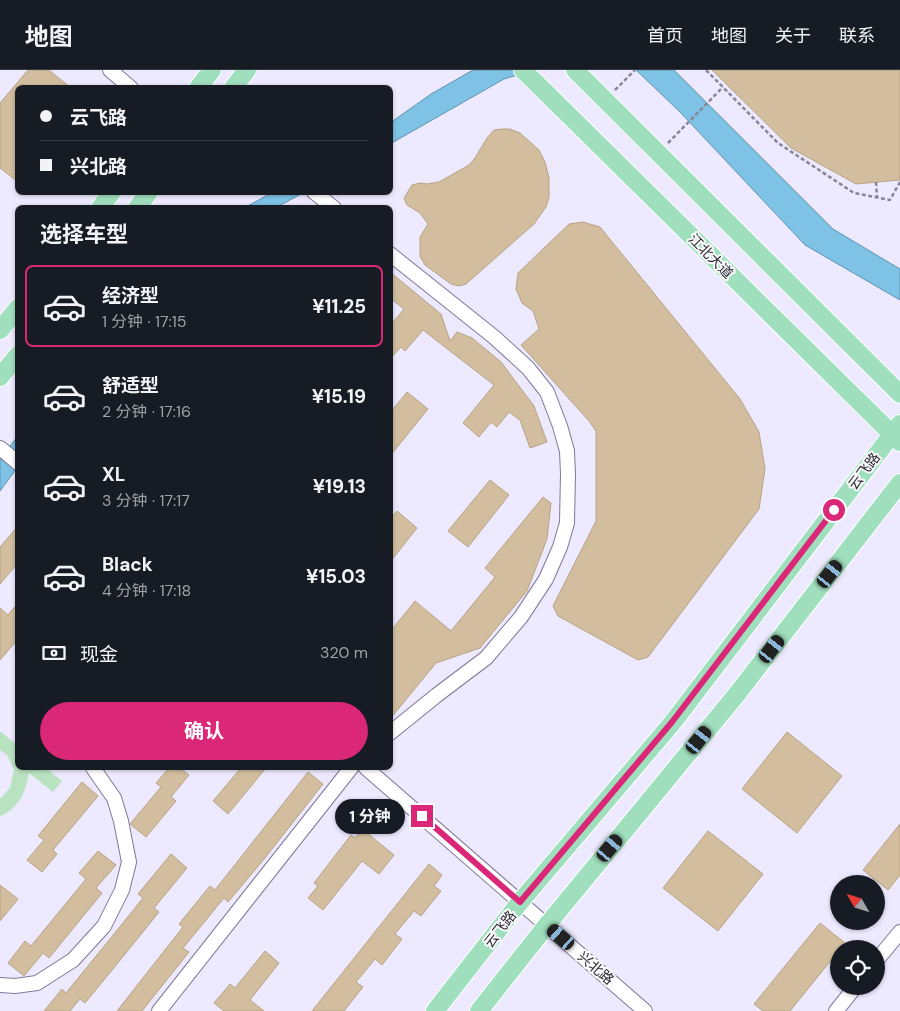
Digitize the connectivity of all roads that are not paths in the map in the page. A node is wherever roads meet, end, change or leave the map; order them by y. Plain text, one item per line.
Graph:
1 (110, 70) edge
2 (212, 70) edge
3 (247, 70) edge
4 (523, 70) edge
5 (575, 70) edge
6 (127, 85) edge
7 (200, 85) edge
8 (235, 85) edge
9 (318, 195) edge
10 (330, 205) edge
11 (393, 256) edge
12 (15, 312) edge
13 (0, 330) edge
14 (15, 359) edge
15 (0, 377) edge
16 (900, 394) edge
17 (897, 434) edge
18 (0, 448) edge
19 (15, 460) edge
20 (900, 483) edge
21 (393, 731) edge
22 (94, 770) edge
23 (350, 770) edge
24 (368, 770) edge
25 (520, 902) junction
26 (547, 924) junction
27 (900, 932) edge
28 (885, 950) edge
29 (0, 985) edge
30 (849, 995) edge
31 (159, 1011) edge
32 (435, 1011) edge
33 (479, 1011) edge
34 (645, 1011) edge
35 (836, 1011) edge

1 - 6 street
2 - 7 main road
3 - 8 main road
4 - 17 main road, 江北大道
5 - 16 main road
9 - 10 street
11 - 21 street
12 - 13 main road
14 - 15 main road
17 - 25 main road, 云飞路
18 - 19 street
20 - 26 main road
22 - 29 street
23 - 31 street
24 - 25 street, 兴北路
25 - 26 street, 兴北路
25 - 32 main road, 云飞路
26 - 33 main road
26 - 34 street, 兴北路
27 - 28 street
30 - 35 street

